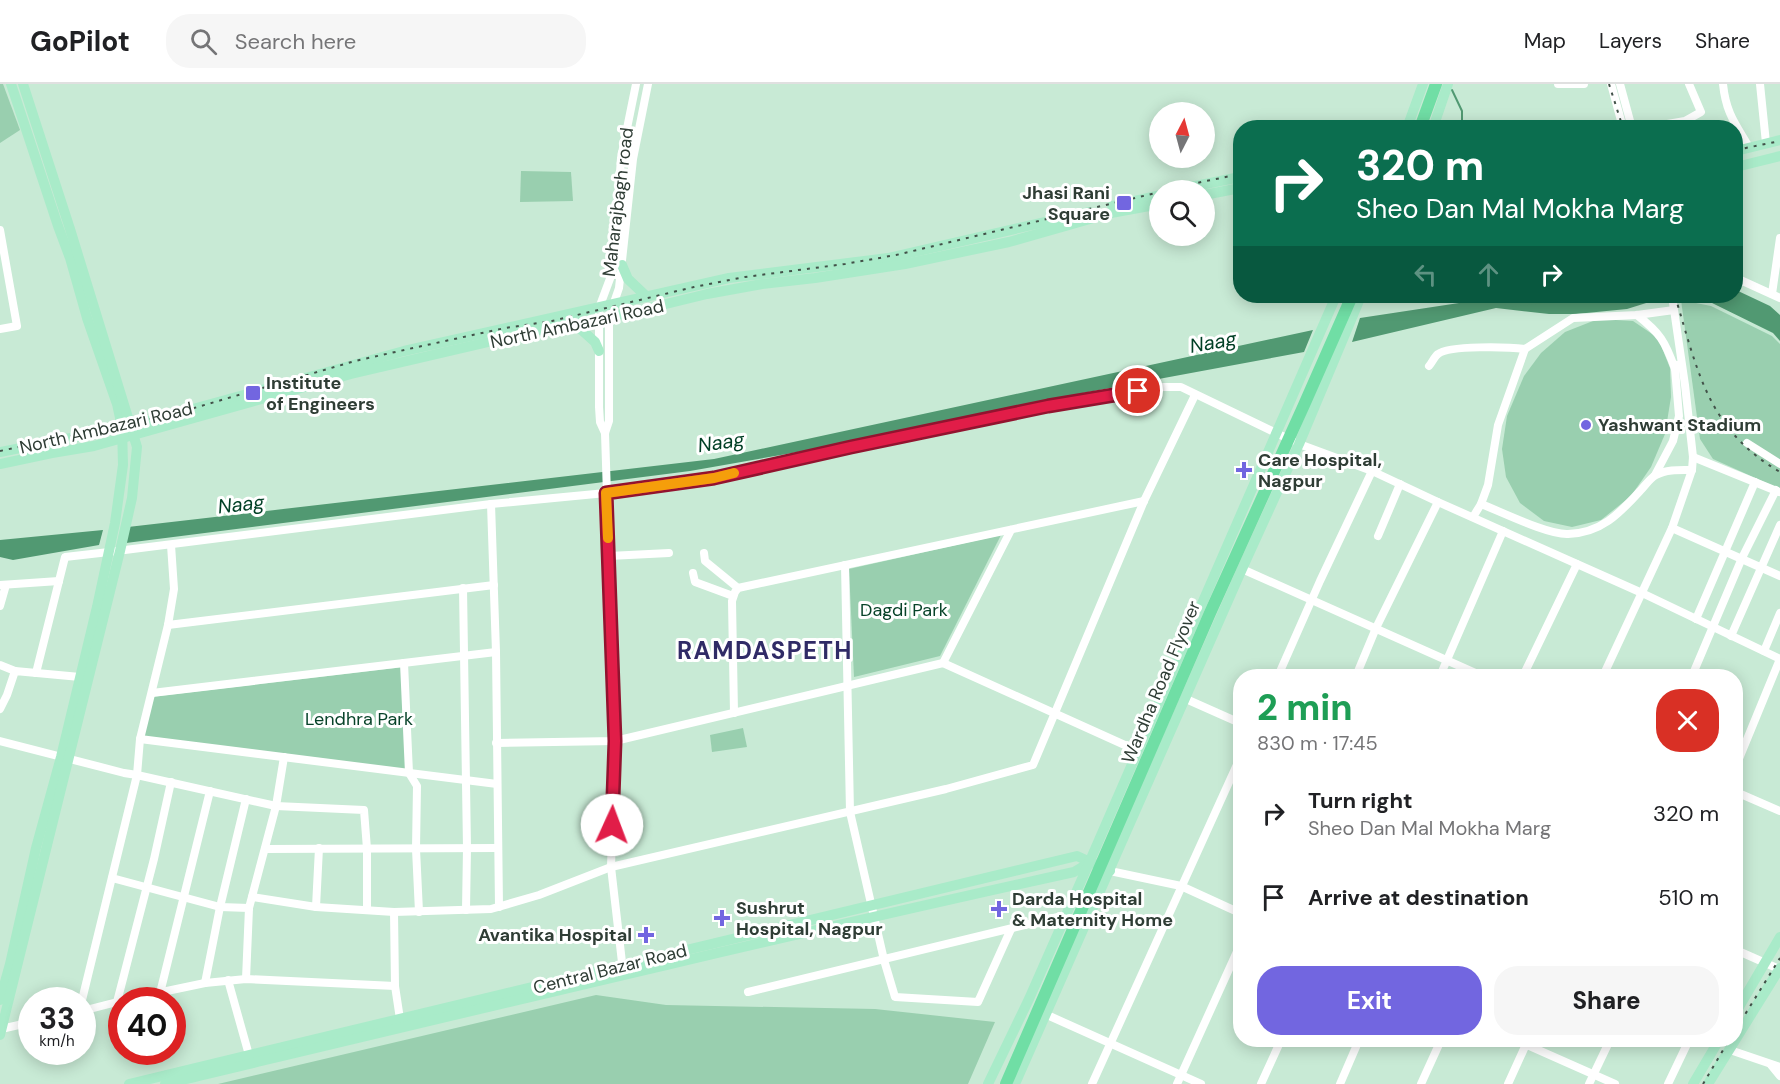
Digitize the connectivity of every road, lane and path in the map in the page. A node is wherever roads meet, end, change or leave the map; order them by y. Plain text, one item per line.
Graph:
1 (11, 84) edge
2 (23, 84) edge
3 (636, 84) edge
4 (648, 84) edge
5 (1423, 84) edge
6 (1428, 84) edge
7 (1436, 84) edge
8 (1448, 84) edge
9 (1558, 84) edge
10 (1584, 84) edge
11 (1611, 84) edge
12 (1620, 84) edge
13 (1689, 84) edge
14 (1723, 84) edge
15 (1760, 84) edge
16 (1410, 120) edge
17 (1415, 120) edge
18 (1423, 120) edge
19 (1436, 120) edge
20 (1621, 120) edge
21 (1630, 120) edge
22 (1687, 120) edge
23 (1732, 120) edge
24 (1743, 138) edge
25 (1780, 140) edge
26 (1766, 143) junction
27 (1749, 147) junction
28 (1743, 149) edge
29 (1780, 156) edge
30 (1743, 165) edge
31 (1233, 180) edge
32 (1215, 188) edge
33 (1233, 189) edge
34 (1215, 190) edge
35 (1149, 198) edge
36 (1149, 206) edge
37 (1, 234) edge
38 (1780, 239) edge
39 (622, 265) junction
40 (4, 274) edge
41 (1743, 281) edge
42 (1776, 296) edge
43 (647, 297) junction
44 (1333, 303) edge
45 (1341, 303) edge
46 (1349, 303) edge
47 (1358, 303) edge
48 (1673, 303) edge
49 (613, 305) junction
50 (1674, 308) junction
51 (602, 315) junction
52 (1637, 315) junction
53 (575, 324) junction
54 (0, 329) edge
55 (1525, 349) junction
56 (599, 351) junction
57 (1681, 354) junction
58 (1429, 366) dead end
59 (1675, 369) junction
60 (1196, 395) junction
61 (129, 430) junction
62 (605, 433) junction
63 (1277, 433) junction
64 (122, 439) junction
65 (1747, 443) dead end
66 (1299, 444) junction
67 (0, 452) edge
68 (17, 454) junction
69 (1693, 457) junction
70 (0, 464) edge
71 (1780, 464) edge
72 (1692, 470) junction
73 (1372, 471) junction
74 (1655, 475) junction
75 (1755, 482) junction
76 (1400, 484) junction
77 (1778, 491) edge
78 (606, 493) junction
79 (1144, 501) junction
80 (1438, 502) junction
81 (491, 504) junction
82 (1481, 504) junction
83 (1473, 517) junction
84 (1780, 525) edge
85 (1672, 528) junction
86 (1011, 530) junction
87 (1503, 531) junction
88 (1378, 536) dead end
89 (171, 544) junction
90 (1725, 551) junction
91 (115, 552) junction
92 (669, 553) dead end
93 (704, 553) dead end
94 (609, 556) junction
95 (1742, 558) junction
96 (1577, 564) junction
97 (845, 565) junction
98 (1242, 568) junction
99 (1762, 568) junction
100 (693, 573) dead end
101 (1780, 576) edge
102 (59, 580) junction
103 (3, 585) edge
104 (494, 585) junction
105 (463, 588) junction
106 (736, 592) junction
107 (1642, 593) junction
108 (1312, 600) junction
109 (0, 606) edge
110 (1780, 613) edge
111 (1696, 619) junction
112 (168, 625) junction
113 (1712, 627) junction
114 (1376, 628) junction
115 (1731, 636) junction
116 (1764, 651) junction
117 (496, 652) junction
118 (464, 656) junction
119 (1780, 659) edge
120 (1447, 661) junction
121 (404, 663) junction
122 (944, 663) junction
123 (0, 665) edge
124 (1281, 669) edge
125 (1359, 669) edge
126 (1443, 669) edge
127 (1466, 669) edge
128 (1526, 669) edge
129 (1606, 669) edge
130 (1695, 669) edge
131 (15, 671) junction
132 (36, 673) junction
133 (80, 677) junction
134 (847, 686) junction
135 (152, 693) junction
136 (1186, 699) junction
137 (0, 709) edge
138 (734, 713) junction
139 (1054, 714) junction
140 (1233, 720) edge
141 (140, 739) junction
142 (0, 741) edge
143 (615, 741) junction
144 (496, 743) junction
145 (1743, 749) edge
146 (1138, 751) junction
147 (284, 757) junction
148 (64, 758) junction
149 (409, 773) junction
150 (1233, 773) edge
151 (137, 775) junction
152 (465, 780) junction
153 (171, 782) junction
154 (497, 784) junction
155 (210, 791) junction
156 (1743, 795) edge
157 (246, 799) junction
158 (276, 806) junction
159 (849, 812) junction
160 (1780, 812) edge
161 (319, 848) junction
162 (467, 848) junction
163 (498, 848) junction
164 (264, 849) junction
165 (367, 849) junction
166 (416, 849) junction
167 (1089, 862) junction
168 (611, 867) junction
169 (1110, 871) junction
170 (112, 878) junction
171 (1181, 886) junction
172 (147, 888) junction
173 (183, 897) junction
174 (252, 897) junction
175 (220, 906) junction
176 (316, 907) junction
177 (499, 907) junction
178 (249, 908) junction
179 (367, 910) junction
180 (466, 910) junction
181 (1233, 910) edge
182 (873, 911) junction
183 (394, 912) junction
184 (419, 912) junction
185 (1066, 915) junction
186 (1011, 929) junction
187 (1780, 937) edge
188 (1743, 953) edge
189 (884, 960) junction
190 (1233, 960) edge
191 (1764, 963) junction
192 (1780, 969) edge
193 (623, 970) junction
194 (3, 977) edge
195 (246, 979) junction
196 (228, 980) junction
197 (206, 983) junction
198 (395, 986) junction
199 (85, 987) edge
200 (124, 987) edge
201 (161, 987) edge
202 (186, 987) edge
203 (748, 992) dead end
204 (0, 1000) edge
205 (1743, 1000) edge
206 (1045, 1014) junction
207 (400, 1019) junction
208 (18, 1027) edge
209 (1743, 1029) edge
210 (1, 1032) edge
211 (1110, 1043) junction
212 (1278, 1047) edge
213 (1356, 1047) edge
214 (1438, 1047) edge
215 (1525, 1047) edge
216 (1537, 1047) edge
217 (1607, 1047) edge
218 (1686, 1047) edge
219 (1715, 1047) edge
220 (1732, 1047) edge
221 (1730, 1050) junction
222 (249, 1055) junction
223 (1776, 1066) edge
224 (1594, 1074) junction
225 (1180, 1075) junction
226 (1780, 1076) edge
227 (129, 1084) edge
228 (165, 1084) edge
229 (988, 1084) edge
230 (1000, 1084) edge
231 (1006, 1084) edge
232 (1015, 1084) edge
233 (1092, 1084) edge
234 (1177, 1084) edge
235 (1200, 1084) edge
236 (1261, 1084) edge
237 (1340, 1084) edge
238 (1421, 1084) edge
239 (1508, 1084) edge
240 (1589, 1084) edge
241 (1615, 1084) edge
242 (1668, 1084) edge
243 (1693, 1084) edge
244 (1708, 1084) edge

1 - 61 main road
2 - 61 main road
3 - 51 street, Maharajbagh road
4 - 39 street, Maharajbagh road
5 - 16 main road
6 - 17 highway
7 - 18 highway
8 - 19 main road
9 - 10 street
11 - 20 street
12 - 21 street
13 - 22 street
14 - 23 street
15 - 26 street
24 - 27 street
25 - 26 main road
26 - 27 main road
27 - 28 main road
29 - 30 main road
31 - 32 main road
33 - 34 main road
35 - 43 main road, North Ambazari Road
36 - 51 main road, North Ambazari Road
37 - 40 street
38 - 42 street
39 - 43 main road
39 - 49 street, Maharajbagh road
40 - 54 street
41 - 42 street
43 - 49 main road, North Ambazari Road
44 - 63 main road
45 - 230 highway, Wardha Road Flyover
46 - 231 highway, Wardha Road Flyover
47 - 66 main road
48 - 50 street
49 - 51 main road, North Ambazari Road
50 - 52 street
50 - 57 street
51 - 53 main road, North Ambazari Road
51 - 56 street, Maharajbagh road
51 - 61 main road, North Ambazari Road
51 - 62 street, Maharajbagh road
52 - 55 street
52 - 59 street
53 - 56 main road
53 - 61 main road, North Ambazari Road
55 - 58 street
55 - 82 street
56 - 62 street, Maharajbagh road
57 - 59 street
57 - 69 street
59 - 74 street
60 - 63 street
60 - 78 street
60 - 79 street
61 - 64 main road
61 - 68 main road, North Ambazari Road
61 - 91 main road
62 - 78 street
63 - 66 street
63 - 146 main road
64 - 68 main road, North Ambazari Road
64 - 91 main road
65 - 71 street
66 - 73 street
66 - 98 main road
67 - 68 main road, North Ambazari Road
68 - 70 main road, North Ambazari Road
69 - 72 street
69 - 75 street
72 - 74 street
72 - 85 street
73 - 76 street
73 - 108 street
74 - 82 street
75 - 77 street
75 - 90 street
76 - 80 street
76 - 88 street
77 - 95 street
78 - 81 street
78 - 94 street
79 - 86 street
79 - 139 street
80 - 83 street
80 - 114 street
81 - 89 street
81 - 104 street
82 - 83 street
83 - 87 street
84 - 99 street
85 - 90 street
85 - 107 street
86 - 97 street
86 - 122 street
87 - 96 street
87 - 120 street
89 - 91 street
89 - 112 street
90 - 95 street
90 - 111 street
91 - 102 street
91 - 133 main road
91 - 148 main road
92 - 94 street
93 - 106 street
94 - 143 street
95 - 99 street
95 - 113 street
96 - 107 street
96 - 128 street
97 - 106 street
97 - 134 street
98 - 108 street
98 - 136 main road
99 - 101 street
99 - 115 street
100 - 106 street
102 - 103 street
102 - 132 street
103 - 109 street
104 - 105 street
104 - 117 street
105 - 112 street
105 - 118 street
106 - 138 street
107 - 111 street
107 - 129 street
108 - 114 street
108 - 124 street
110 - 116 street
111 - 113 street
112 - 135 street
113 - 115 street
113 - 130 street
114 - 120 street
114 - 125 street
115 - 116 street
116 - 119 street
117 - 118 street
117 - 144 street
118 - 121 street
118 - 152 street
119 - 145 street
120 - 126 street
120 - 127 street
121 - 135 street
121 - 149 street
122 - 134 street
122 - 139 street
123 - 131 street
131 - 132 street
131 - 137 street
132 - 133 street
133 - 148 main road
134 - 138 street
134 - 159 street
135 - 141 street
136 - 140 street
136 - 169 main road
138 - 143 street
139 - 146 street
139 - 159 street
141 - 147 street
141 - 151 street
142 - 148 street
143 - 144 street
143 - 168 street
144 - 154 street
146 - 167 main road
147 - 149 street
147 - 158 street
148 - 151 street
148 - 194 main road
148 - 210 main road
149 - 152 street
149 - 166 street
150 - 171 street
151 - 153 street
151 - 170 street
152 - 154 street
152 - 162 street
153 - 155 street
153 - 172 street
154 - 163 street
155 - 157 street
155 - 173 street
156 - 160 street
157 - 158 street
157 - 175 street
158 - 164 street
158 - 165 street
159 - 168 street
159 - 182 street
161 - 164 street
161 - 165 street
161 - 176 street
162 - 163 street
162 - 166 street
162 - 180 street
163 - 177 street
164 - 174 street
165 - 166 street
165 - 179 street
166 - 184 street
167 - 169 main road
167 - 182 main road, Central Bazar Road
167 - 185 main road
168 - 177 street
168 - 193 street
169 - 171 street
169 - 206 main road
170 - 172 street
170 - 199 street
171 - 181 street
171 - 211 street
172 - 173 street
172 - 200 street
173 - 175 street
173 - 201 street
174 - 176 street
174 - 178 street
175 - 178 street
175 - 197 street
176 - 179 street
177 - 180 street
178 - 195 street
179 - 183 street
180 - 184 street
182 - 189 street
182 - 193 main road, Central Bazar Road
183 - 184 street
183 - 198 street
185 - 186 street
185 - 229 main road
186 - 189 street
186 - 189 street
187 - 191 main road
188 - 191 street
189 - 203 street
190 - 225 street
191 - 192 street
191 - 205 main road
192 - 209 main road
193 - 207 main road, Central Bazar Road
193 - 228 main road, Central Bazar Road
194 - 204 main road
195 - 196 street
195 - 198 street
196 - 197 street
196 - 222 street
197 - 202 street
198 - 207 street
206 - 211 street
206 - 232 main road
207 - 222 main road, Central Bazar Road
208 - 210 street
211 - 225 street
211 - 233 street
212 - 236 street
213 - 237 street
214 - 238 street
215 - 239 street
216 - 224 street
217 - 224 street
218 - 242 street
219 - 243 main road
220 - 221 main road
221 - 223 street
221 - 244 main road
222 - 227 main road, Central Bazar Road
223 - 226 street
224 - 240 street
224 - 241 street
225 - 234 street
225 - 235 street

